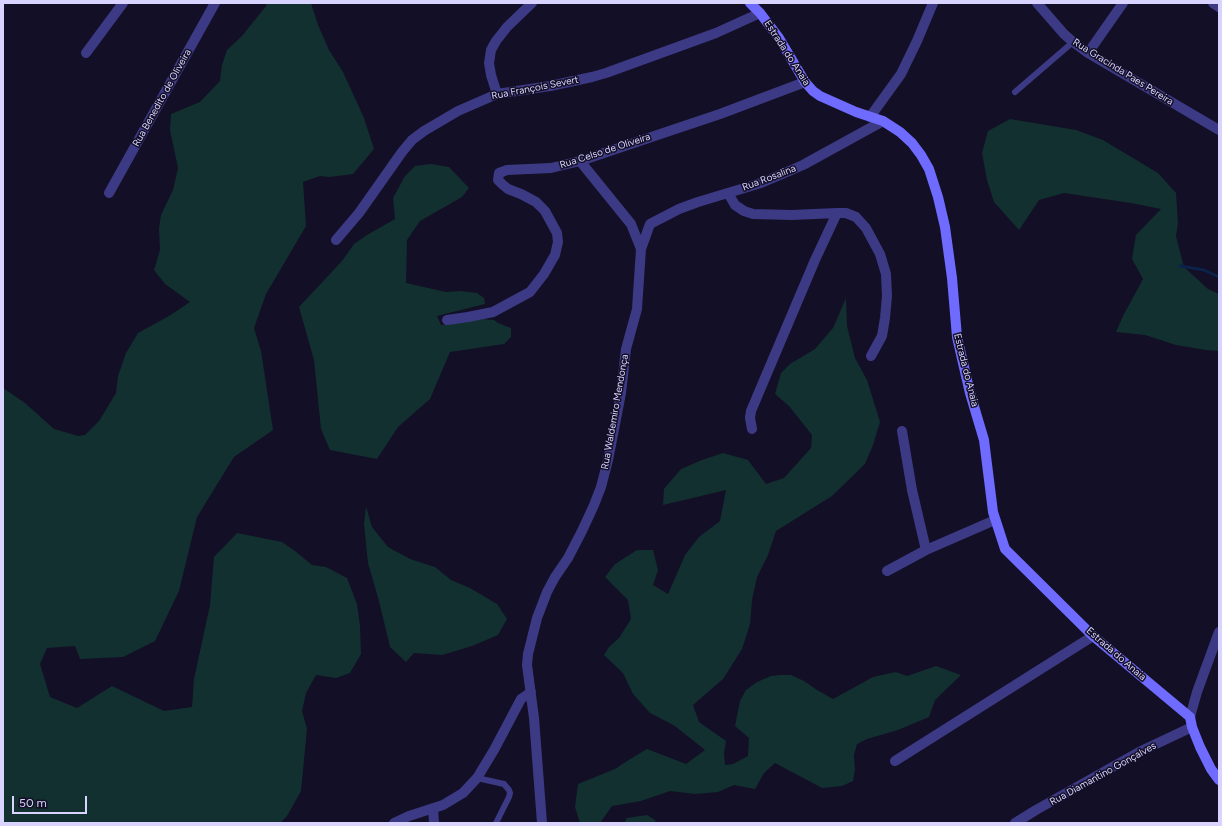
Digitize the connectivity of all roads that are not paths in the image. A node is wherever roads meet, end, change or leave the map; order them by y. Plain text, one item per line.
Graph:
1 (123, 3) edge
2 (216, 3) edge
3 (532, 3) edge
4 (750, 3) edge
5 (933, 3) edge
6 (1037, 3) edge
7 (1123, 3) edge
8 (1213, 3) edge
9 (1219, 7) edge
10 (760, 13) junction
11 (1073, 42) junction
12 (86, 53) dead end
13 (1088, 53) junction
14 (805, 82) junction
15 (1015, 92) dead end
16 (497, 94) junction
17 (870, 117) junction
18 (883, 121) junction
19 (1219, 130) edge
20 (580, 161) junction
21 (109, 193) dead end
22 (728, 193) junction
23 (837, 212) junction
24 (631, 224) junction
25 (650, 224) junction
26 (336, 240) dead end
27 (641, 249) junction
28 (447, 320) dead end
29 (871, 356) dead end
30 (752, 429) dead end
31 (902, 431) dead end
32 (995, 520) junction
33 (926, 550) junction
34 (887, 571) dead end
35 (1219, 632) edge
36 (1093, 636) junction
37 (531, 692) junction
38 (1191, 722) junction
39 (895, 761) dead end
40 (477, 778) junction
41 (1219, 780) edge
42 (433, 808) junction
43 (394, 823) edge
44 (434, 823) edge
45 (496, 823) edge
46 (542, 823) edge
47 (1015, 823) edge

1 - 12 street
2 - 21 street, Rua Benedito de Oliveira
3 - 16 street
4 - 10 street, Estrada do Anaia
5 - 17 street
6 - 11 street, Rua Gracinda Paes Pereira
7 - 13 street
8 - 9 street
10 - 14 street, Estrada do Anaia
10 - 16 street, Rua François Severt
11 - 13 street, Rua Gracinda Paes Pereira
11 - 15 lane
13 - 19 street, Rua Gracinda Paes Pereira
14 - 17 street, Estrada do Anaia
14 - 20 street, Rua Celso de Oliveira
16 - 26 street, Rua François Severt
17 - 18 street, Estrada do Anaia
18 - 22 street, Rua Rosalina
18 - 32 street, Estrada do Anaia
20 - 24 street, Rua Waldemiro Mendonça
20 - 28 street, Rua Celso de Oliveira
22 - 23 street
22 - 25 street, Rua Rosalina
23 - 29 street
23 - 30 street
24 - 25 street, Rua Rosalina
24 - 27 street, Rua Waldemiro Mendonça
25 - 27 street
27 - 37 street, Rua Waldemiro Mendonça
31 - 33 street
32 - 33 street
32 - 36 street, Estrada do Anaia
33 - 34 street
35 - 38 street
36 - 38 street, Estrada do Anaia
36 - 39 street
37 - 40 street
37 - 46 street, Rua Waldemiro Mendonça
38 - 41 street
38 - 47 street, Rua Diamantino Gonçalves
40 - 42 street
40 - 45 lane
42 - 43 street
42 - 44 street

